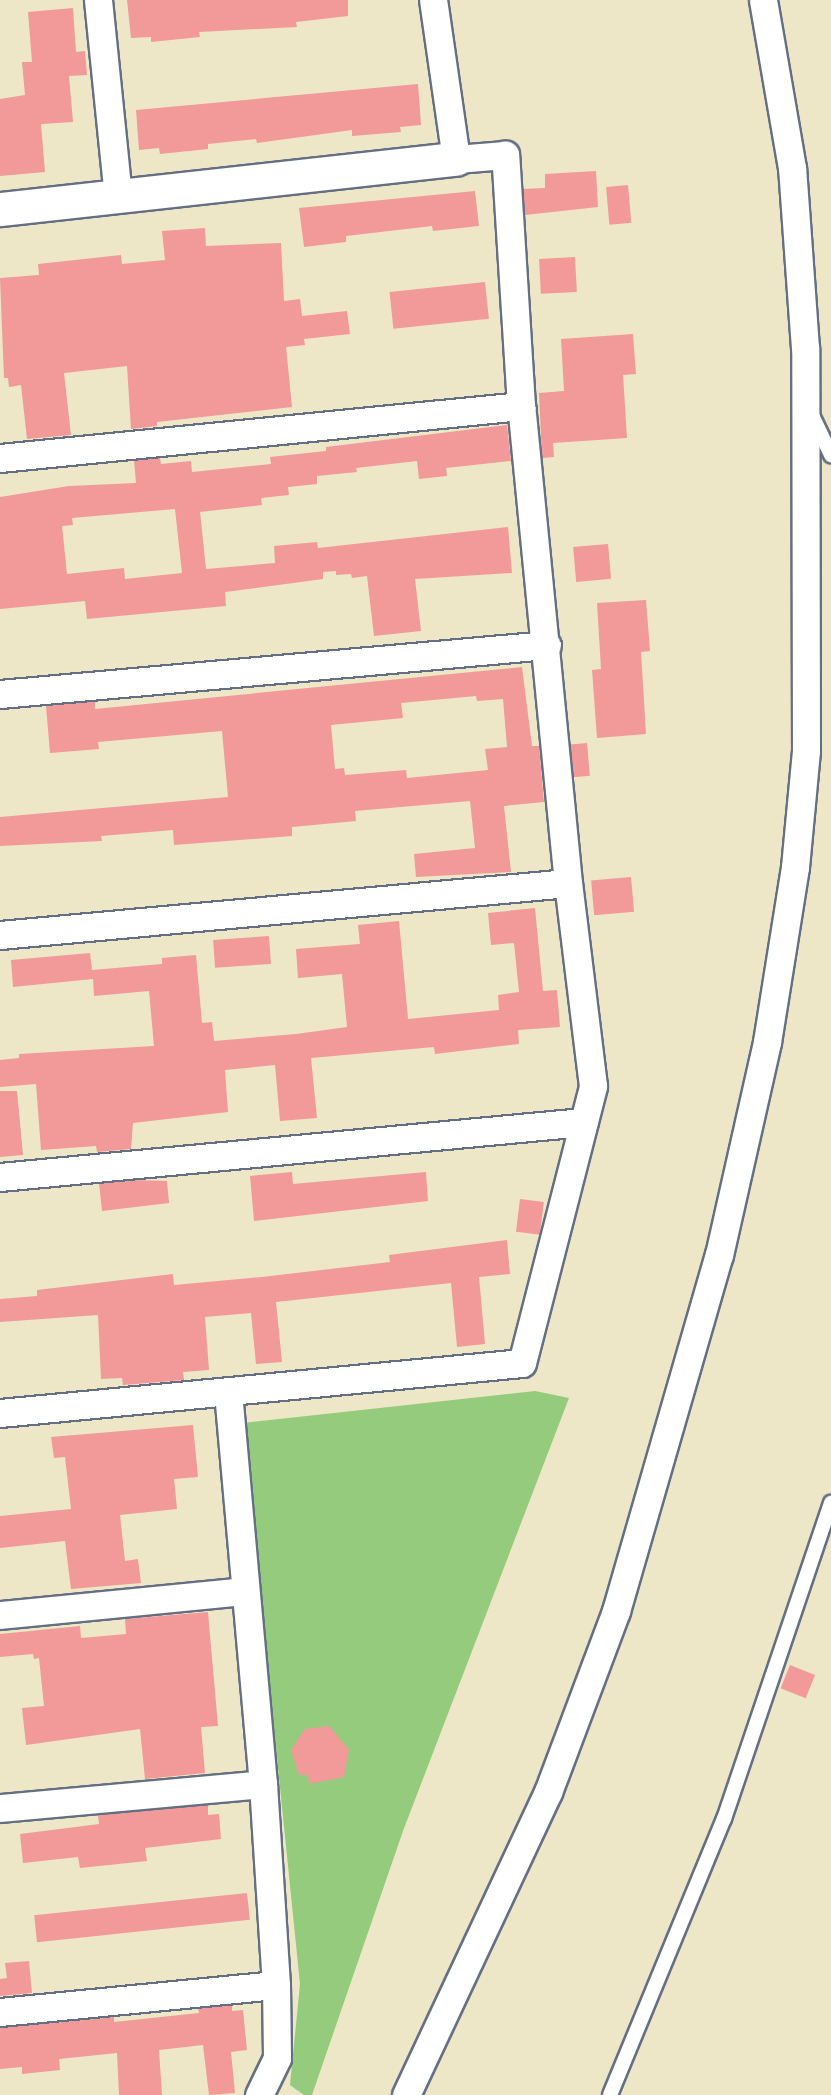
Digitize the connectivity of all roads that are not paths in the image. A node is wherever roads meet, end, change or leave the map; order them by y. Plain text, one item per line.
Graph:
1 (98, 0) edge
2 (433, 0) edge
3 (763, 0) edge
4 (456, 159) junction
5 (118, 197) junction
6 (0, 209) edge
7 (805, 402) junction
8 (521, 405) junction
9 (831, 455) edge
10 (0, 458) edge
11 (547, 645) junction
12 (0, 694) edge
13 (568, 884) junction
14 (0, 935) edge
15 (584, 1122) junction
16 (0, 1177) edge
17 (228, 1392) junction
18 (0, 1413) edge
19 (831, 1503) edge
20 (243, 1591) junction
21 (0, 1615) edge
22 (263, 1784) junction
23 (0, 1808) edge
24 (276, 1985) junction
25 (0, 2012) edge
26 (259, 2095) edge
27 (406, 2095) edge
28 (610, 2095) edge

1 - 5 street
2 - 4 street
3 - 7 street
4 - 5 street
4 - 8 street
5 - 6 street
7 - 9 lane
7 - 27 street
8 - 10 street
8 - 11 street
11 - 12 street
11 - 13 street
13 - 14 street
13 - 15 street
15 - 16 street
15 - 17 street
17 - 18 street
17 - 20 street
19 - 28 lane
20 - 21 street
20 - 22 street
22 - 23 street
22 - 24 street
24 - 25 street
24 - 26 street

